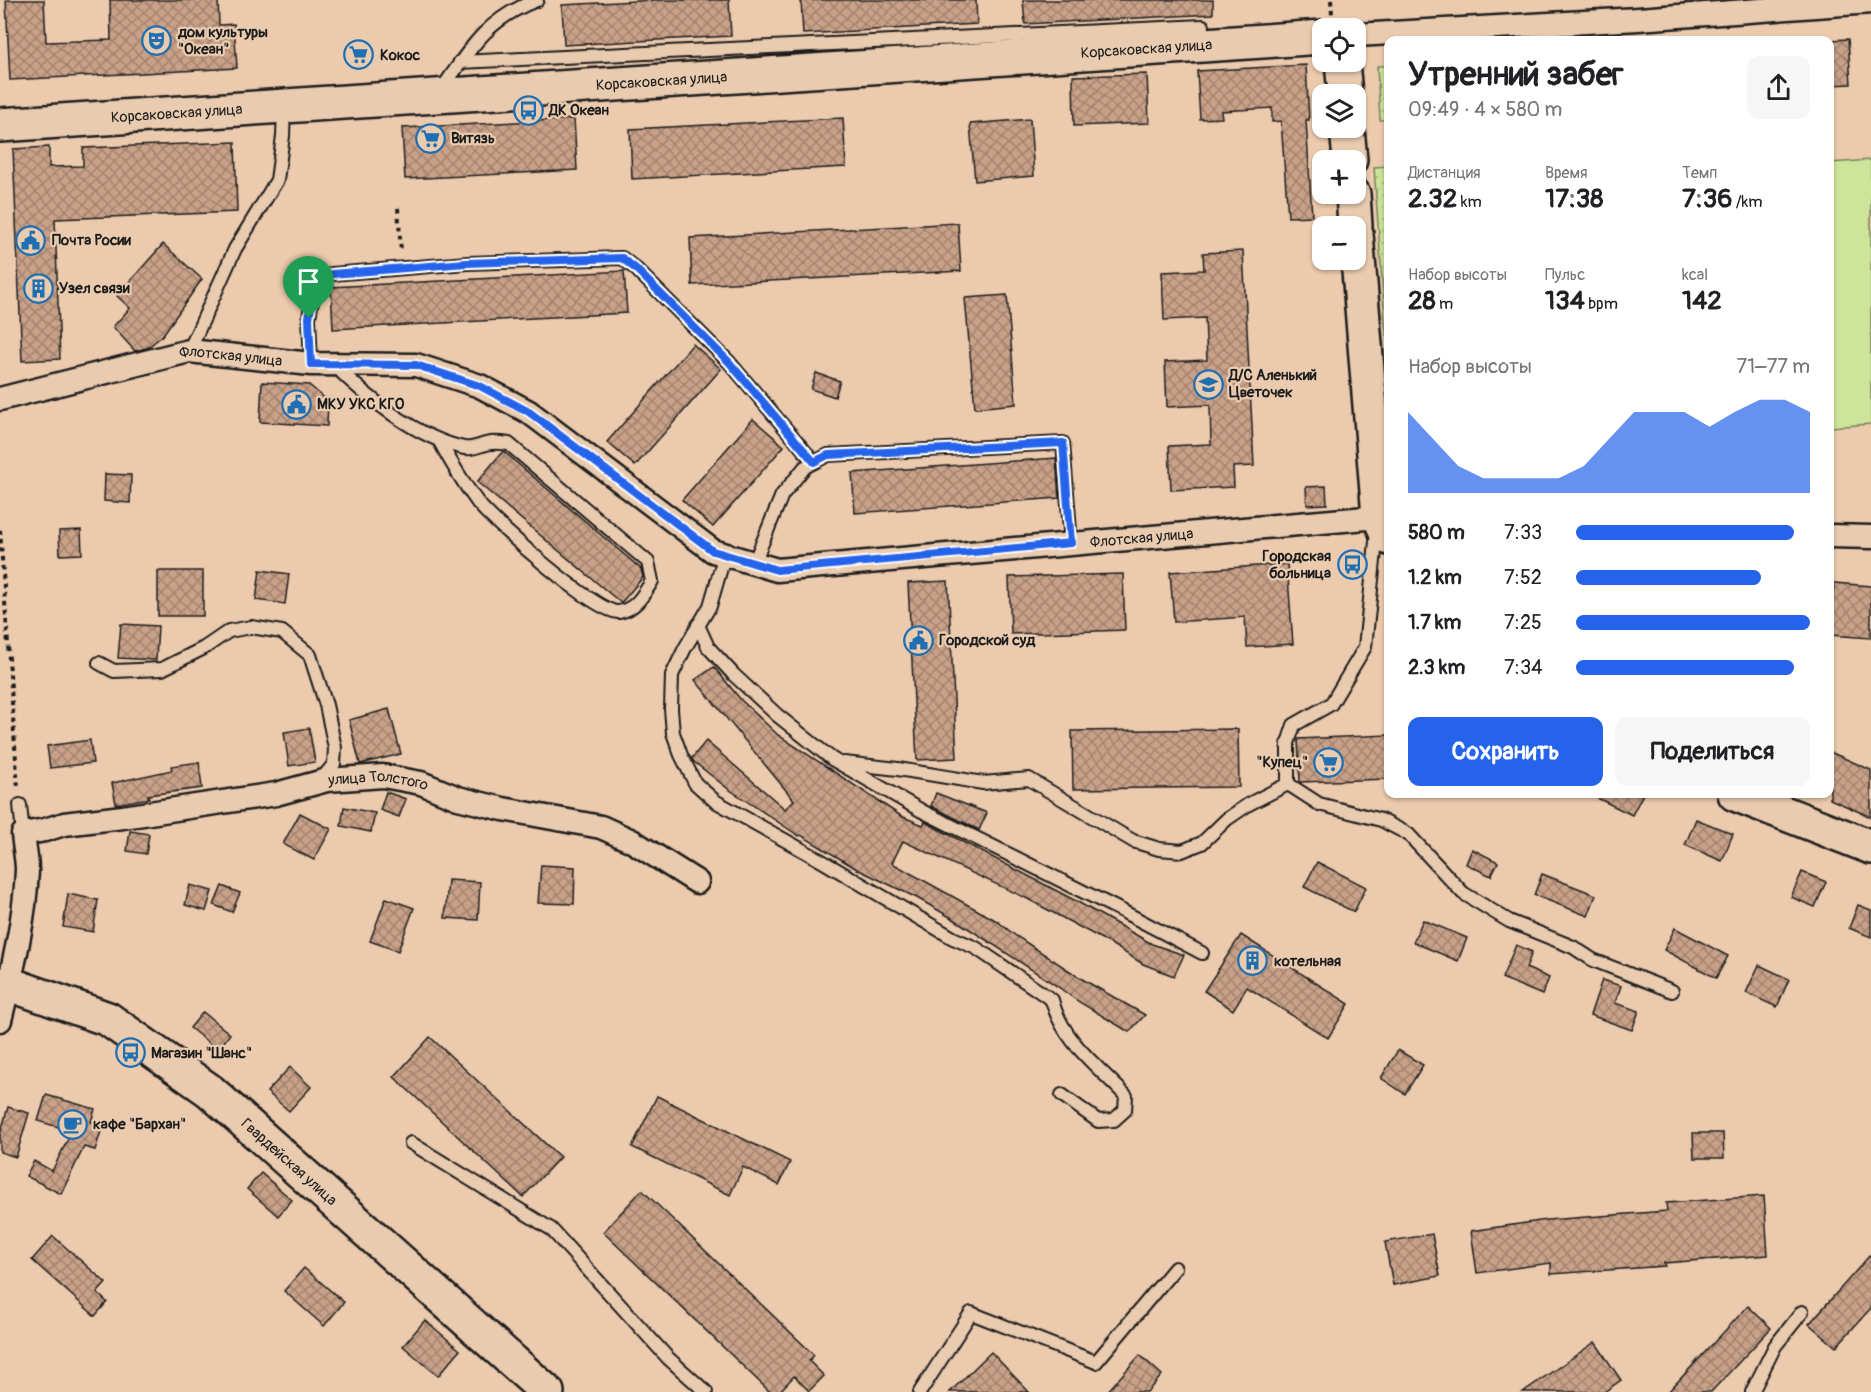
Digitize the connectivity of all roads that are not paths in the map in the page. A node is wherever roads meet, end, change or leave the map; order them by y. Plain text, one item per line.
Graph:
1 (537, 0) edge
2 (1871, 2) edge
3 (1203, 26) dead end
4 (1312, 27) edge
5 (1366, 34) edge
6 (460, 62) junction
7 (438, 96) junction
8 (284, 106) junction
9 (0, 125) edge
10 (1360, 270) edge
11 (189, 351) junction
12 (322, 364) junction
13 (0, 399) edge
14 (439, 440) junction
15 (814, 462) junction
16 (1384, 504) edge
17 (1384, 523) edge
18 (1384, 535) edge
19 (1834, 536) edge
20 (1871, 537) edge
21 (1071, 543) junction
22 (725, 554) junction
23 (753, 563) junction
24 (698, 625) junction
25 (99, 663) dead end
26 (838, 763) junction
27 (1288, 784) junction
28 (304, 786) junction
29 (1745, 798) edge
30 (20, 805) road end
31 (23, 834) junction
32 (1871, 848) edge
33 (697, 882) dead end
34 (1202, 953) dead end
35 (5, 985) edge
36 (1672, 991) dead end
37 (0, 1020) edge
38 (1062, 1095) dead end
39 (411, 1143) dead end
40 (1175, 1268) dead end
41 (1802, 1312) dead end
42 (548, 1392) edge
43 (706, 1392) edge
44 (920, 1392) edge
45 (1752, 1392) edge

1 - 6 lane
2 - 5 street
3 - 6 lane
4 - 7 street, Корсаковская улица
6 - 7 lane
7 - 8 street, Корсаковская улица
8 - 9 street, Корсаковская улица
8 - 11 lane
10 - 16 street
11 - 12 street, Флотская улица
11 - 13 street, Флотская улица
12 - 14 lane
12 - 15 lane
12 - 22 street, Флотская улица
14 - 14 lane
15 - 21 lane
15 - 23 lane
17 - 21 street, Флотская улица
18 - 27 lane
19 - 20 street
21 - 23 street, Флотская улица
22 - 23 street, Флотская улица
22 - 24 lane
24 - 26 lane
24 - 38 lane
25 - 28 lane
26 - 27 lane
26 - 34 lane
27 - 36 lane
28 - 31 street, улица Толстого
28 - 33 street, улица Толстого
29 - 32 street
30 - 31 lane
31 - 35 street
35 - 37 street
35 - 42 street, Гвардейская улица
39 - 43 lane
40 - 44 lane
41 - 45 lane

